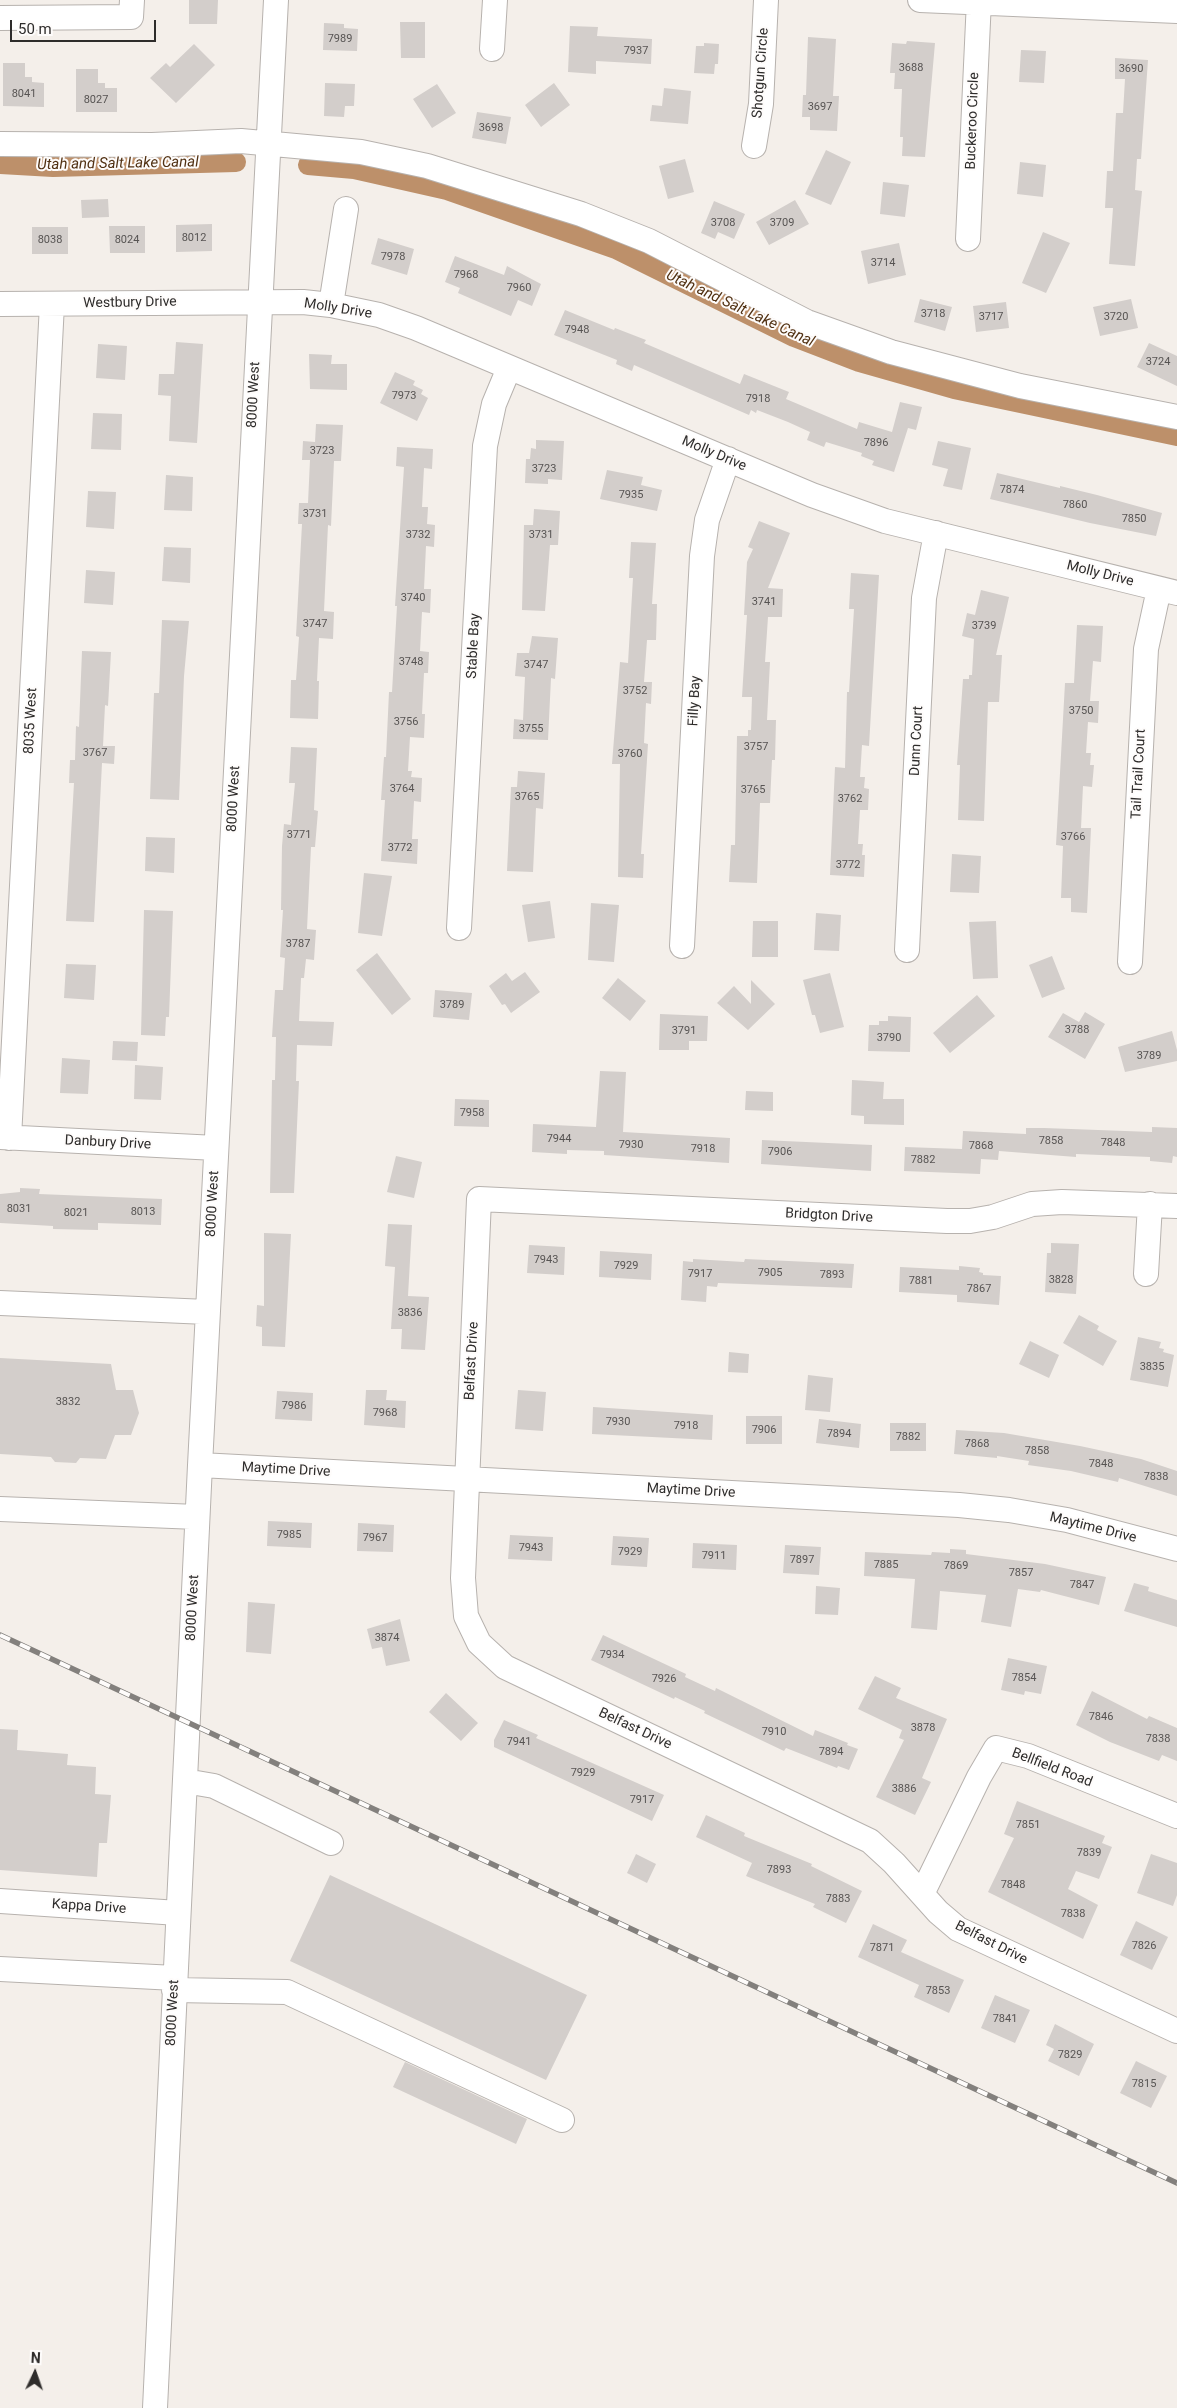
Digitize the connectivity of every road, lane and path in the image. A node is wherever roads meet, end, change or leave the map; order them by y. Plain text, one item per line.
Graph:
1 (132, 0) edge
2 (276, 0) edge
3 (494, 0) edge
4 (766, 0) edge
5 (920, 0) edge
6 (979, 1) edge
7 (1177, 11) edge
8 (0, 18) edge
9 (492, 49) dead end
10 (269, 142) junction
11 (0, 144) edge
12 (754, 146) dead end
13 (346, 209) dead end
14 (968, 239) dead end
15 (259, 302) junction
16 (0, 304) edge
17 (52, 304) junction
18 (331, 305) junction
19 (509, 368) junction
20 (1177, 417) edge
21 (728, 459) junction
22 (936, 533) junction
23 (1168, 591) edge
24 (459, 928) dead end
25 (682, 946) dead end
26 (907, 950) dead end
27 (1130, 962) dead end
28 (5, 1137) edge
29 (216, 1148) junction
30 (479, 1199) joint
31 (1150, 1204) junction
32 (1177, 1206) edge
33 (1146, 1274) dead end
34 (0, 1303) edge
35 (207, 1312) junction
36 (200, 1466) junction
37 (466, 1478) junction
38 (0, 1509) edge
39 (197, 1517) junction
40 (1177, 1549) edge
41 (185, 1781) junction
42 (1177, 1816) edge
43 (331, 1843) dead end
44 (922, 1894) junction
45 (0, 1901) edge
46 (178, 1913) junction
47 (0, 1969) edge
48 (175, 1984) junction
49 (1177, 2031) edge
50 (562, 2120) dead end
51 (155, 2408) edge

1 - 8 street
2 - 10 street, 8000 West
3 - 9 street
4 - 12 street, Shotgun Circle
5 - 6 street
6 - 7 street
6 - 14 street, Buckeroo Circle
10 - 11 street
10 - 15 street, 8000 West
10 - 20 street
13 - 18 street
15 - 17 street, Westbury Drive
15 - 18 street, Molly Drive
15 - 29 street, 8000 West
16 - 17 street, Westbury Drive
17 - 28 street, 8035 West
18 - 19 street, Molly Drive
19 - 21 street, Molly Drive
19 - 24 street, Stable Bay
21 - 22 street, Molly Drive
21 - 25 street, Filly Bay
22 - 23 street, Molly Drive
22 - 26 street, Dunn Court
23 - 27 street, Tail Trail Court
28 - 29 street, Danbury Drive
29 - 35 street, 8000 West
30 - 31 street, Bridgton Drive
30 - 37 street, Belfast Drive
31 - 32 street, Bridgton Drive
31 - 33 street
34 - 35 street
35 - 36 street, 8000 West
36 - 37 street, Maytime Drive
36 - 39 street, 8000 West
37 - 40 street, Maytime Drive
37 - 44 street, Belfast Drive
38 - 39 street
39 - 41 street, 8000 West
41 - 43 street
41 - 46 street, 8000 West
42 - 44 street, Bellfield Road
44 - 49 street, Belfast Drive
45 - 46 street, Kappa Drive
46 - 48 street, 8000 West
47 - 48 street
48 - 50 street
48 - 51 street, 8000 West

